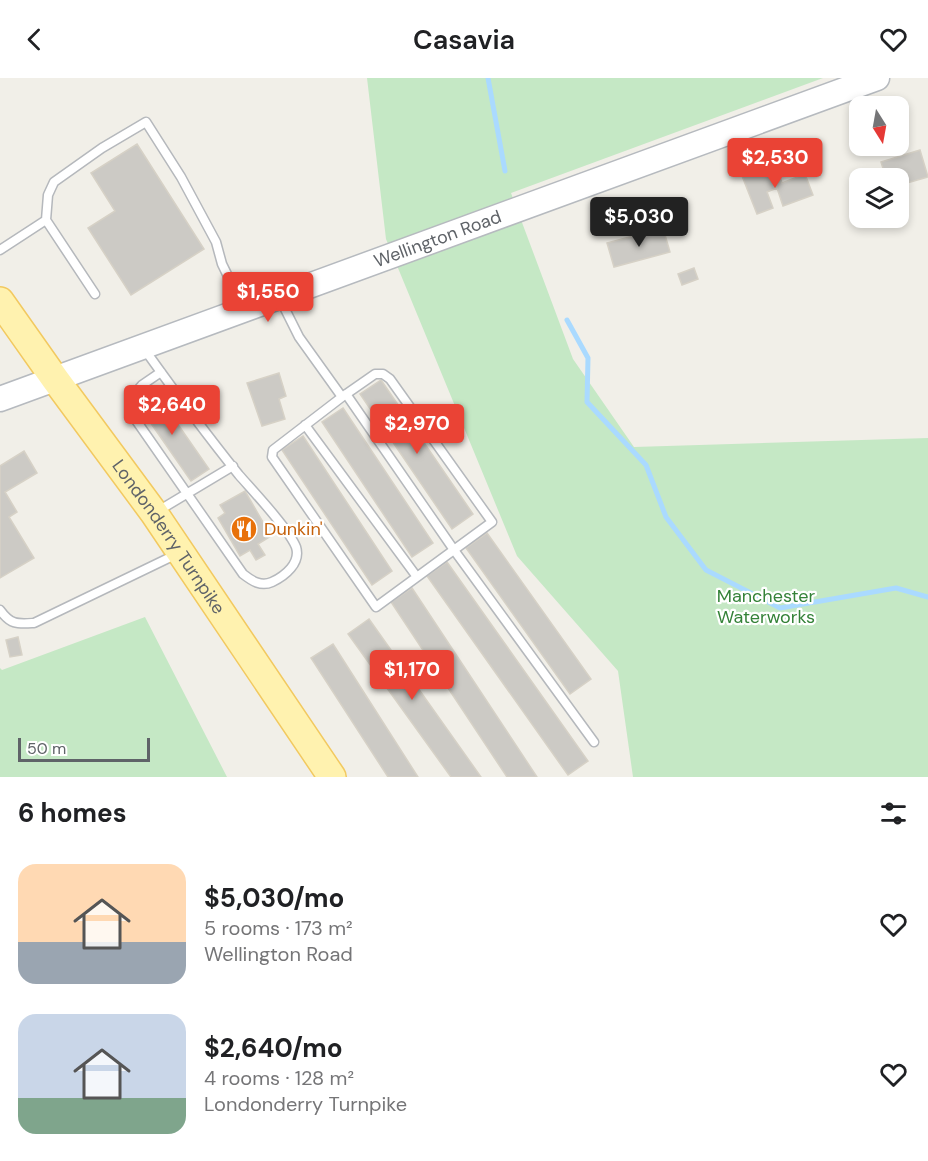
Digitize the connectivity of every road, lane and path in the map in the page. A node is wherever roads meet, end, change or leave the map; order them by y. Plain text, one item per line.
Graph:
1 (877, 78) edge
2 (46, 220) junction
3 (0, 250) edge
4 (95, 294) dead end
5 (279, 297) junction
6 (0, 301) edge
7 (244, 310) junction
8 (143, 347) junction
9 (161, 372) junction
10 (55, 379) junction
11 (344, 396) junction
12 (0, 399) edge
13 (305, 425) junction
14 (232, 466) junction
15 (188, 495) junction
16 (154, 513) junction
17 (454, 550) junction
18 (180, 552) junction
19 (417, 577) junction
20 (0, 610) edge
21 (594, 742) dead end
22 (332, 777) edge

1 - 5 main road, Wellington Road
2 - 3 lane
2 - 4 lane
2 - 7 lane
5 - 7 main road, Wellington Road
5 - 11 lane
6 - 10 main road, Londonderry Turnpike
7 - 8 main road, Wellington Road
8 - 9 lane
8 - 10 main road, Wellington Road
9 - 14 lane
9 - 15 lane
10 - 12 main road, Wellington Road
10 - 16 main road, Londonderry Turnpike
11 - 13 lane
11 - 17 lane
11 - 17 lane
13 - 19 lane
13 - 19 lane
14 - 15 lane
14 - 15 lane
15 - 16 lane
16 - 18 main road, Londonderry Turnpike
17 - 19 lane
17 - 21 lane
18 - 20 lane
18 - 22 main road, Londonderry Turnpike

